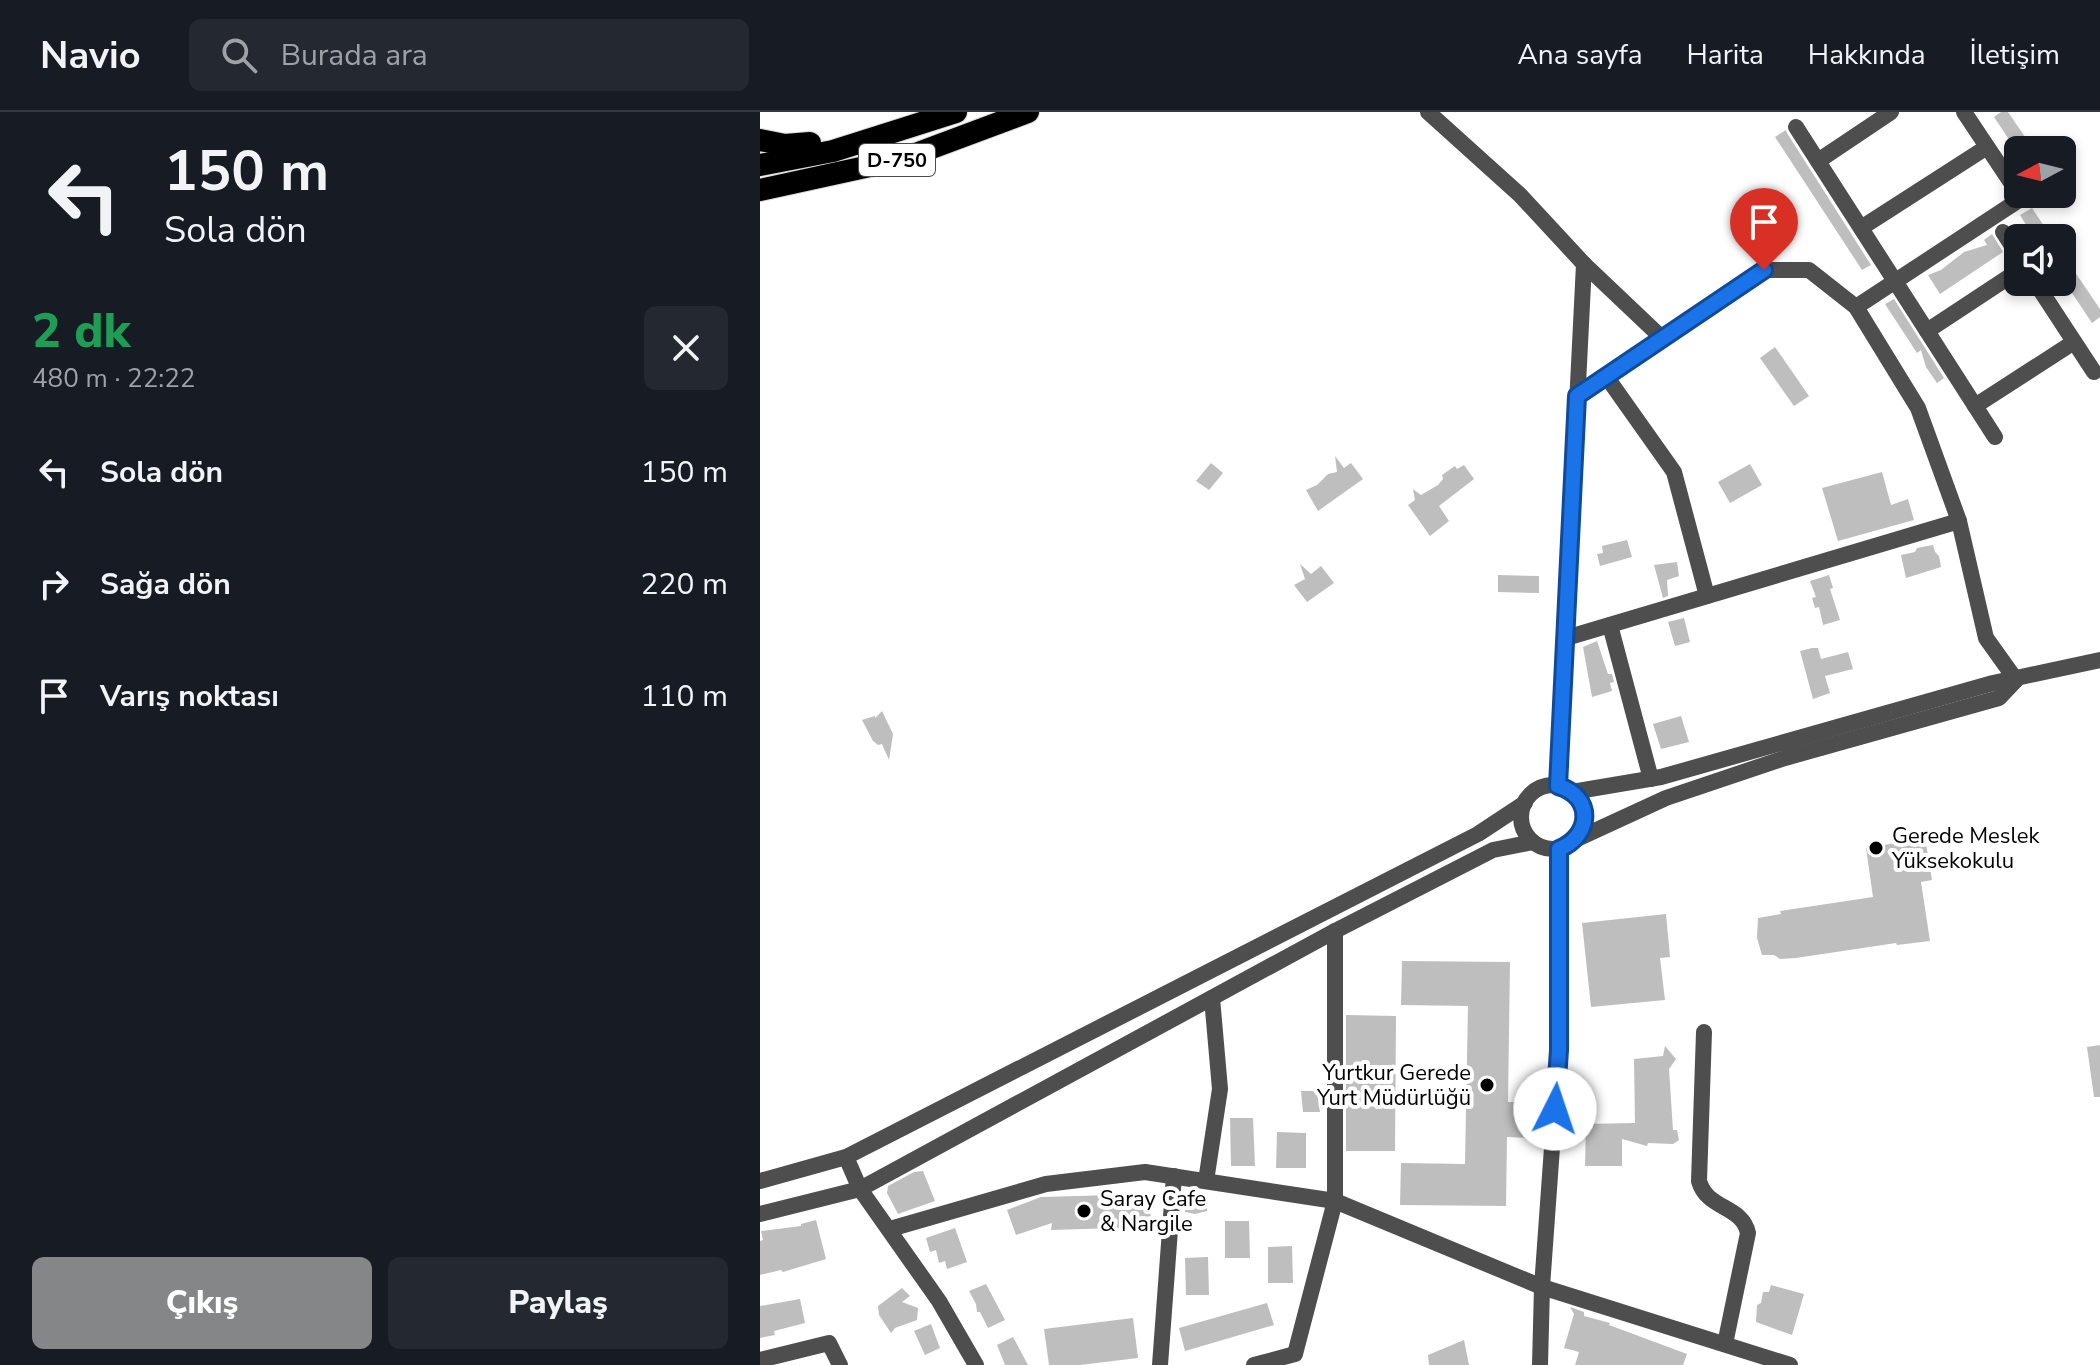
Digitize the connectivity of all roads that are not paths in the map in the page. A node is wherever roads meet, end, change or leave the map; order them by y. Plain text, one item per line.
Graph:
1 (956, 112) edge
2 (1028, 112) edge
3 (1428, 112) edge
4 (1891, 112) edge
5 (1964, 112) edge
6 (1796, 127) dead end
7 (875, 138) junction
8 (760, 140) edge
9 (1987, 147) junction
10 (1818, 161) junction
11 (760, 165) edge
12 (2004, 172) edge
13 (760, 190) edge
14 (2007, 208) edge
15 (1861, 228) junction
16 (1584, 264) junction
17 (2004, 280) edge
18 (1895, 281) junction
19 (2044, 296) edge
20 (1856, 307) junction
21 (1927, 331) junction
22 (1662, 338) junction
23 (2074, 342) junction
24 (2094, 372) dead end
25 (1606, 376) junction
26 (1577, 396) junction
27 (1975, 406) junction
28 (1995, 437) dead end
29 (1959, 521) junction
30 (1707, 596) junction
31 (1610, 625) junction
32 (1566, 638) junction
33 (2100, 660) edge
34 (2016, 680) junction
35 (1651, 779) junction
36 (1565, 789) junction
37 (1525, 803) junction
38 (1577, 839) junction
39 (1533, 842) junction
40 (1559, 849) junction
41 (1335, 931) junction
42 (1212, 998) junction
43 (1704, 1032) dead end
44 (846, 1157) junction
45 (1174, 1176) junction
46 (760, 1181) edge
47 (1206, 1181) junction
48 (860, 1189) junction
49 (1335, 1201) junction
50 (760, 1214) edge
51 (890, 1229) junction
52 (1542, 1287) junction
53 (1725, 1344) junction
54 (1300, 1359) edge
55 (760, 1360) edge
56 (840, 1365) edge
57 (976, 1365) edge
58 (1160, 1365) edge
59 (1254, 1365) edge
60 (1540, 1365) edge
61 (1790, 1365) edge

1 - 7 highway
2 - 13 highway, D-750
3 - 16 street
4 - 10 street
5 - 9 street
6 - 10 street
7 - 8 highway
7 - 11 highway
9 - 12 street
9 - 15 street
10 - 15 street
14 - 18 street
15 - 18 street
16 - 22 street
16 - 26 street
17 - 21 street
18 - 20 street
18 - 21 street
19 - 23 street
20 - 22 street
20 - 29 street
21 - 27 street
22 - 25 street
23 - 24 street
23 - 27 street
25 - 26 street
25 - 30 street
26 - 32 street
27 - 28 street
29 - 30 street
29 - 34 street
30 - 31 street
31 - 32 street
31 - 35 street
32 - 36 street
33 - 34 street
34 - 35 street
34 - 38 street
35 - 36 street
36 - 37 street
36 - 38 street
37 - 39 street
37 - 44 street
38 - 40 street
39 - 40 street
39 - 41 street
40 - 52 street
41 - 42 street
41 - 49 street
42 - 47 street
42 - 48 street
43 - 53 street
44 - 46 street
44 - 48 street
45 - 47 street
45 - 51 street
45 - 58 street
47 - 49 street
48 - 50 street
48 - 51 street
49 - 52 street
49 - 54 street
51 - 57 street
52 - 53 street
52 - 60 street
53 - 61 street
54 - 59 street
55 - 56 street

